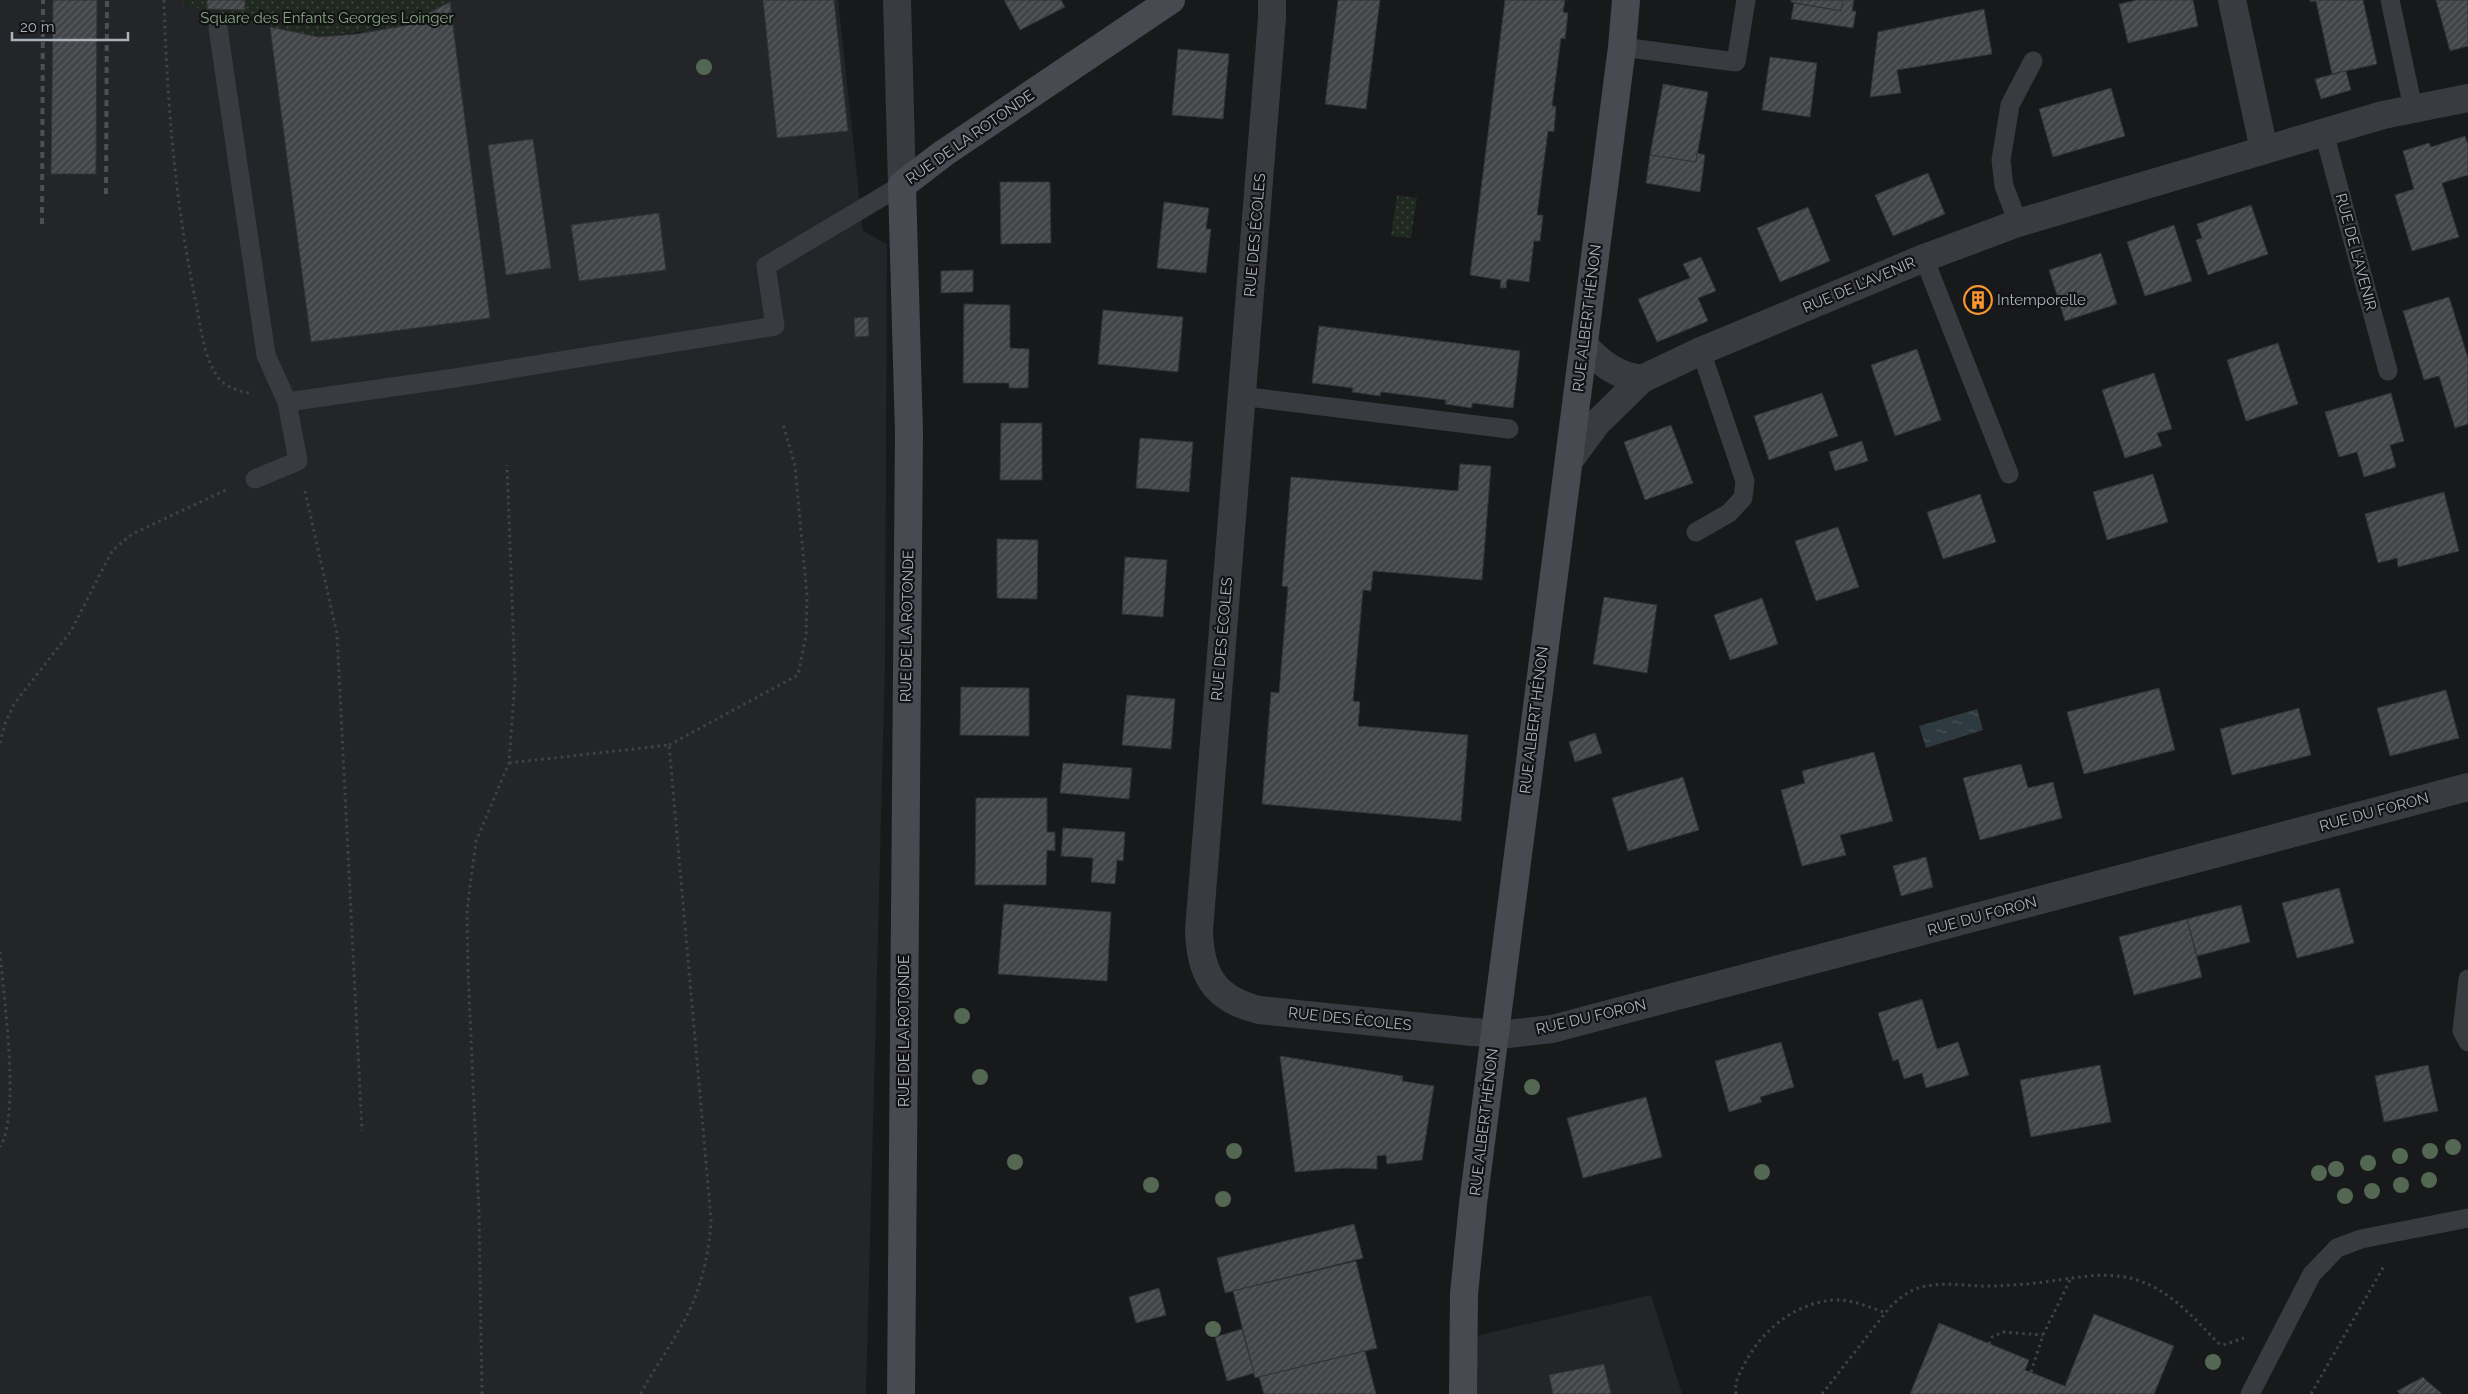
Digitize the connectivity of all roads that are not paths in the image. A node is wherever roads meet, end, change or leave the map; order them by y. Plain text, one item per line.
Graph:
1 (898, 0) edge
2 (1171, 0) edge
3 (1272, 0) edge
4 (1626, 0) edge
5 (1746, 0) edge
6 (2232, 0) edge
7 (2390, 0) edge
8 (218, 28) dead end
9 (1622, 47) junction
10 (2033, 61) dead end
11 (2468, 98) edge
12 (2413, 108) junction
13 (2324, 133) junction
14 (2264, 150) junction
15 (902, 185) junction
16 (2018, 223) junction
17 (1924, 258) junction
18 (1584, 345) junction
19 (1701, 351) junction
20 (2388, 371) dead end
21 (1642, 379) junction
22 (1241, 396) junction
23 (287, 402) junction
24 (1509, 429) dead end
25 (1569, 461) junction
26 (2009, 474) dead end
27 (255, 479) road end
28 (1696, 532) dead end
29 (2468, 787) edge
30 (2468, 980) edge
31 (1495, 1032) junction
32 (2468, 1042) edge
33 (2468, 1218) edge
34 (901, 1394) edge
35 (1462, 1394) edge
36 (2250, 1394) edge

1 - 15 street
2 - 15 street, RUE DE LA ROTONDE
3 - 22 street, RUE DES ÉCOLES
4 - 9 street, RUE ALBERT HÉNON
5 - 9 lane
6 - 14 street
7 - 12 lane
8 - 23 lane
9 - 18 street, RUE ALBERT HÉNON
10 - 16 lane
11 - 12 street, RUE DE L'AVENIR
12 - 13 street, RUE DE L'AVENIR
13 - 14 street, RUE DE L'AVENIR
13 - 20 lane, RUE DE L'AVENIR
14 - 16 street, RUE DE L'AVENIR
15 - 23 lane
15 - 34 street, RUE DE LA ROTONDE
16 - 17 street, RUE DE L'AVENIR
17 - 19 street, RUE DE L'AVENIR
17 - 26 lane
18 - 21 street
18 - 25 street, RUE ALBERT HÉNON
19 - 21 street, RUE DE L'AVENIR
19 - 28 lane
21 - 25 street, RUE DE L'AVENIR
22 - 24 lane
22 - 31 street, RUE DES ÉCOLES
23 - 27 lane
25 - 31 street, RUE ALBERT HÉNON
29 - 31 street, RUE DU FORON
30 - 32 lane
31 - 35 street, RUE ALBERT HÉNON
33 - 36 lane

